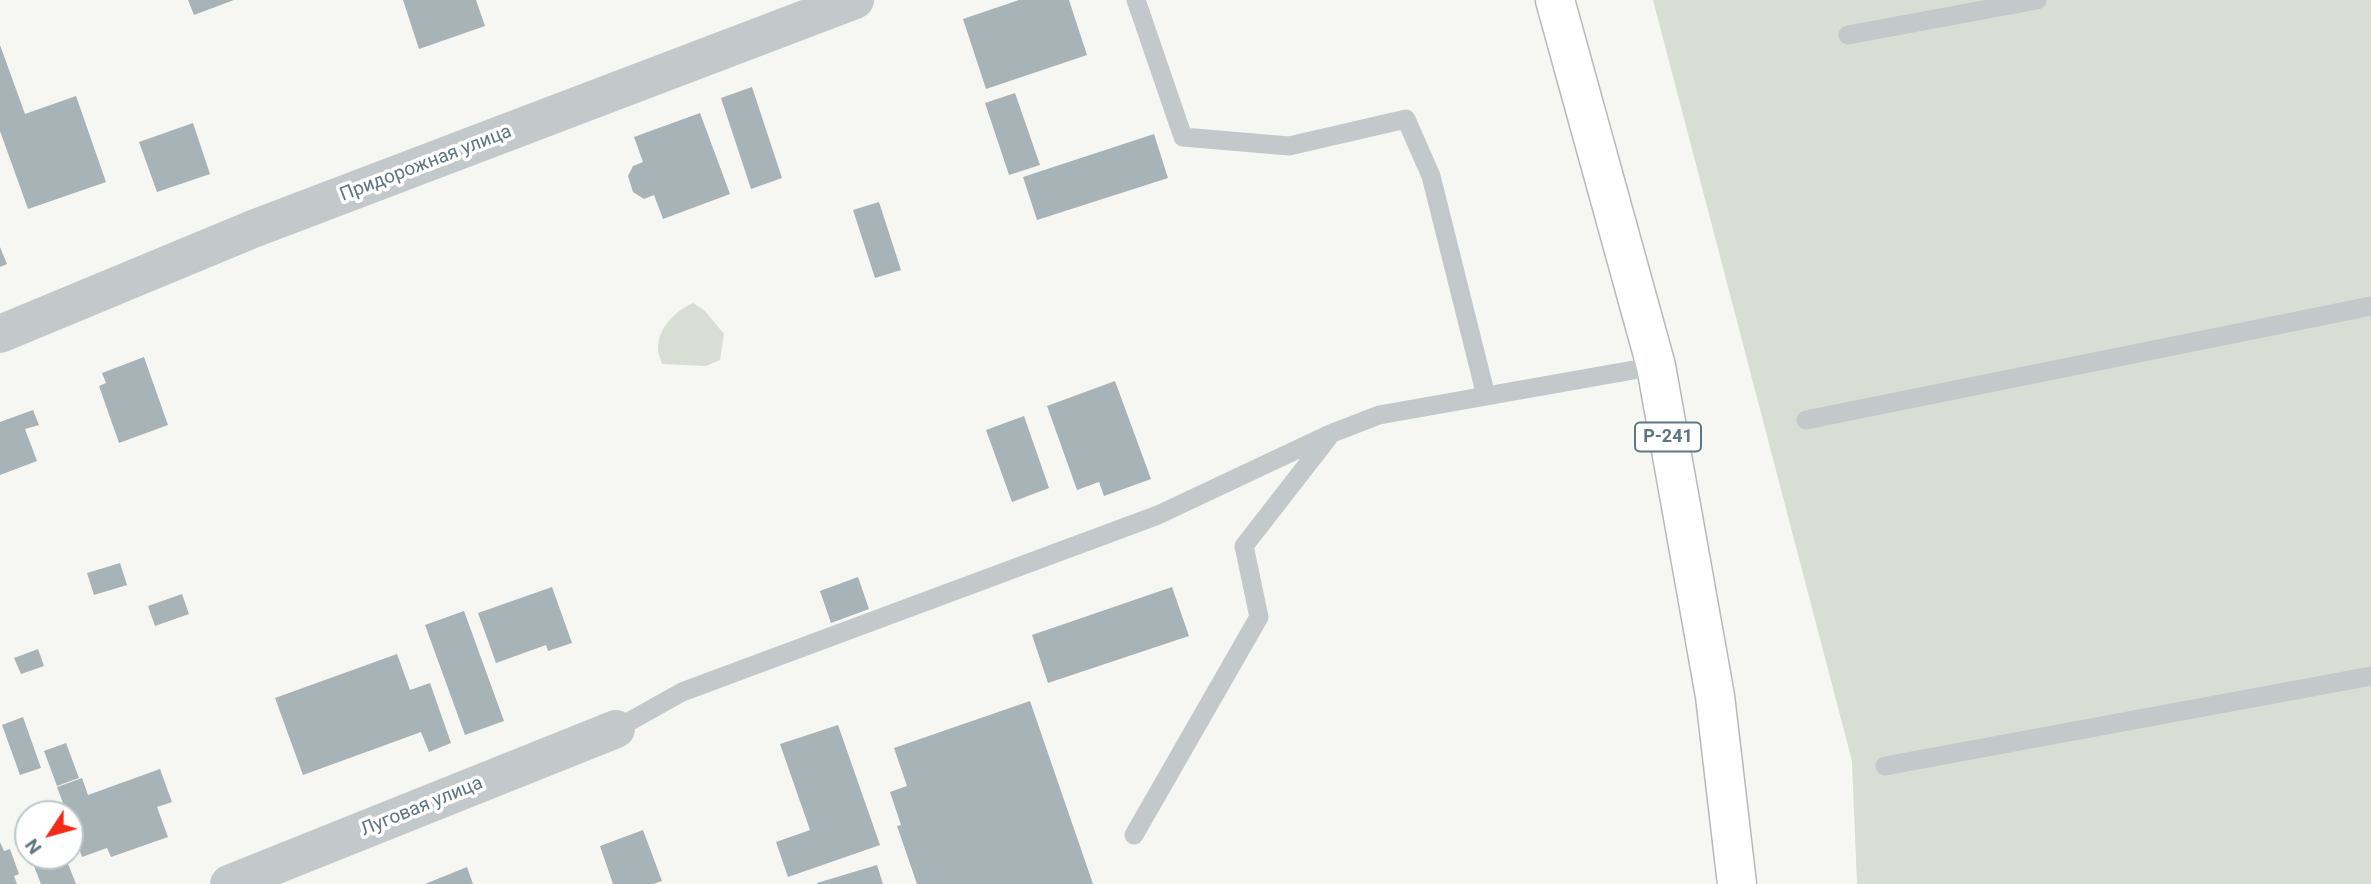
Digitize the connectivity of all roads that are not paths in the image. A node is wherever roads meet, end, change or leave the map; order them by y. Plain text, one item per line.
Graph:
1 (855, 0) edge
2 (1136, 0) edge
3 (1555, 0) edge
4 (2037, 0) edge
5 (1848, 35) dead end
6 (2371, 306) edge
7 (0, 334) edge
8 (1656, 366) junction
9 (1486, 396) junction
10 (1806, 420) dead end
11 (1330, 434) junction
12 (2371, 676) edge
13 (616, 729) joint
14 (1885, 766) dead end
15 (1134, 835) dead end
16 (229, 884) edge
17 (1737, 884) edge

1 - 7 street, Придорожная улица
2 - 9 lane
3 - 8 highway, Р-241
4 - 5 lane
6 - 10 lane
8 - 9 lane
8 - 17 highway, Р-241
9 - 11 lane
11 - 13 lane
11 - 15 lane
12 - 14 lane
13 - 16 street, Луговая улица

